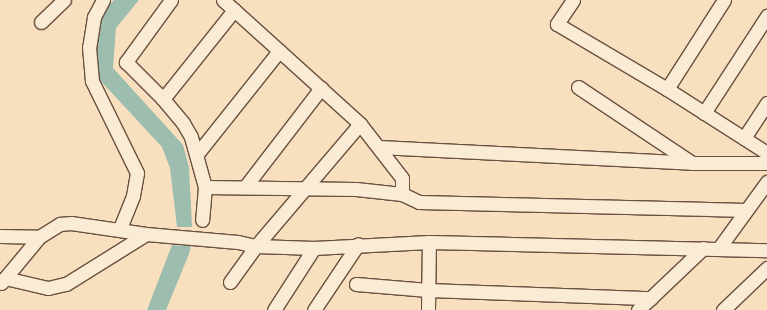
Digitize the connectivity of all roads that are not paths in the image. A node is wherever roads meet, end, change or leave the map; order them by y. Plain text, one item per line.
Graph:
1 (64, 0) edge
2 (104, 0) edge
3 (171, 0) edge
4 (223, 0) edge
5 (573, 0) edge
6 (724, 0) edge
7 (234, 10) junction
8 (767, 16) edge
9 (41, 22) dead end
10 (279, 51) junction
11 (578, 87) dead end
12 (321, 88) junction
13 (667, 89) junction
14 (163, 99) junction
15 (767, 103) edge
16 (704, 113) junction
17 (360, 124) junction
18 (744, 138) junction
19 (379, 147) junction
20 (767, 153) edge
21 (197, 154) junction
22 (767, 162) edge
23 (692, 163) junction
24 (767, 182) edge
25 (245, 187) junction
26 (205, 188) junction
27 (307, 188) junction
28 (402, 194) junction
29 (746, 210) junction
30 (202, 220) dead end
31 (120, 229) junction
32 (146, 234) junction
33 (0, 236) edge
34 (39, 237) junction
35 (429, 242) junction
36 (358, 244) junction
37 (256, 246) junction
38 (314, 248) junction
39 (703, 248) junction
40 (719, 248) junction
41 (767, 250) edge
42 (767, 268) edge
43 (3, 281) edge
44 (230, 282) dead end
45 (356, 284) dead end
46 (428, 290) junction
47 (651, 298) junction
48 (274, 310) edge
49 (314, 310) edge
50 (428, 310) edge
51 (638, 310) edge
52 (722, 310) edge

1 - 9 street
2 - 31 street
3 - 14 street
4 - 7 street
5 - 13 street
6 - 13 street
7 - 10 street
7 - 14 street
8 - 16 street
10 - 12 street
10 - 21 street
11 - 23 street
12 - 17 street
12 - 25 street
13 - 16 street
14 - 21 street
15 - 18 street
16 - 18 street
17 - 19 street
17 - 27 street
18 - 20 street
19 - 23 street
19 - 28 street
21 - 26 street
22 - 23 street
24 - 29 street
25 - 26 street
25 - 27 street
26 - 30 street
27 - 28 street
27 - 37 street
28 - 29 street
29 - 40 street
31 - 32 street
31 - 34 street
32 - 37 street
32 - 43 street
33 - 34 street
34 - 43 street
35 - 36 street
35 - 39 street
35 - 46 street
36 - 38 street
36 - 49 street
37 - 38 street
37 - 44 street
38 - 48 street
39 - 40 street
39 - 47 street
40 - 41 street
42 - 52 street
45 - 46 street
46 - 47 street
46 - 50 street
47 - 51 street

